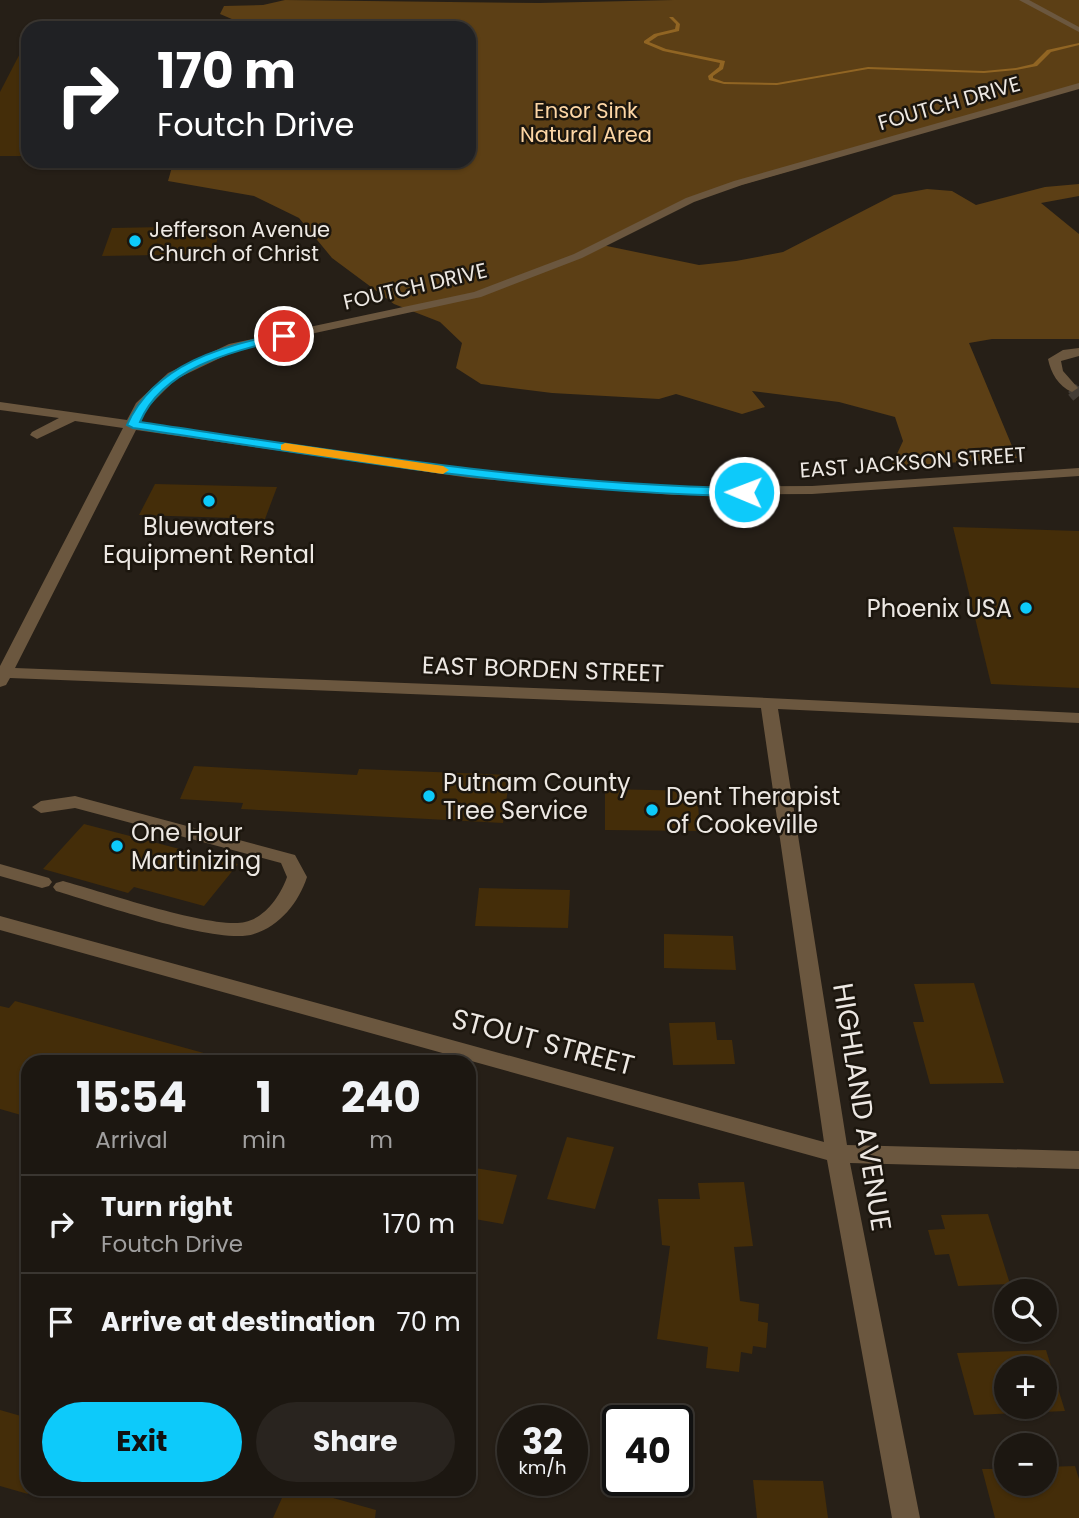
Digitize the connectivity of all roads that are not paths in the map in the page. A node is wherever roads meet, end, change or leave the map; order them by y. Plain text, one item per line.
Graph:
1 (1023, 0) edge
2 (1079, 30) edge
3 (1079, 86) edge
4 (1079, 352) edge
5 (1072, 388) dead end
6 (0, 406) edge
7 (74, 416) junction
8 (133, 425) junction
9 (37, 435) dead end
10 (1079, 472) edge
11 (3, 678) edge
12 (769, 704) junction
13 (1079, 718) edge
14 (41, 807) dead end
15 (0, 870) edge
16 (42, 882) dead end
17 (64, 887) dead end
18 (0, 923) edge
19 (837, 1154) junction
20 (1079, 1160) edge
21 (906, 1518) edge

1 - 2 street
3 - 8 street, FOUTCH DRIVE
4 - 5 street
6 - 7 street, EAST JACKSON STREET
7 - 8 street, EAST JACKSON STREET
7 - 9 street
8 - 10 street, EAST JACKSON STREET
8 - 11 street, FOUTCH DRIVE
11 - 12 street, EAST BORDEN STREET
12 - 13 street, EAST BORDEN STREET
12 - 19 street, HIGHLAND AVENUE
14 - 17 street
15 - 16 street
18 - 19 street, STOUT STREET
19 - 20 street, STOUT STREET
19 - 21 street, HIGHLAND AVENUE

